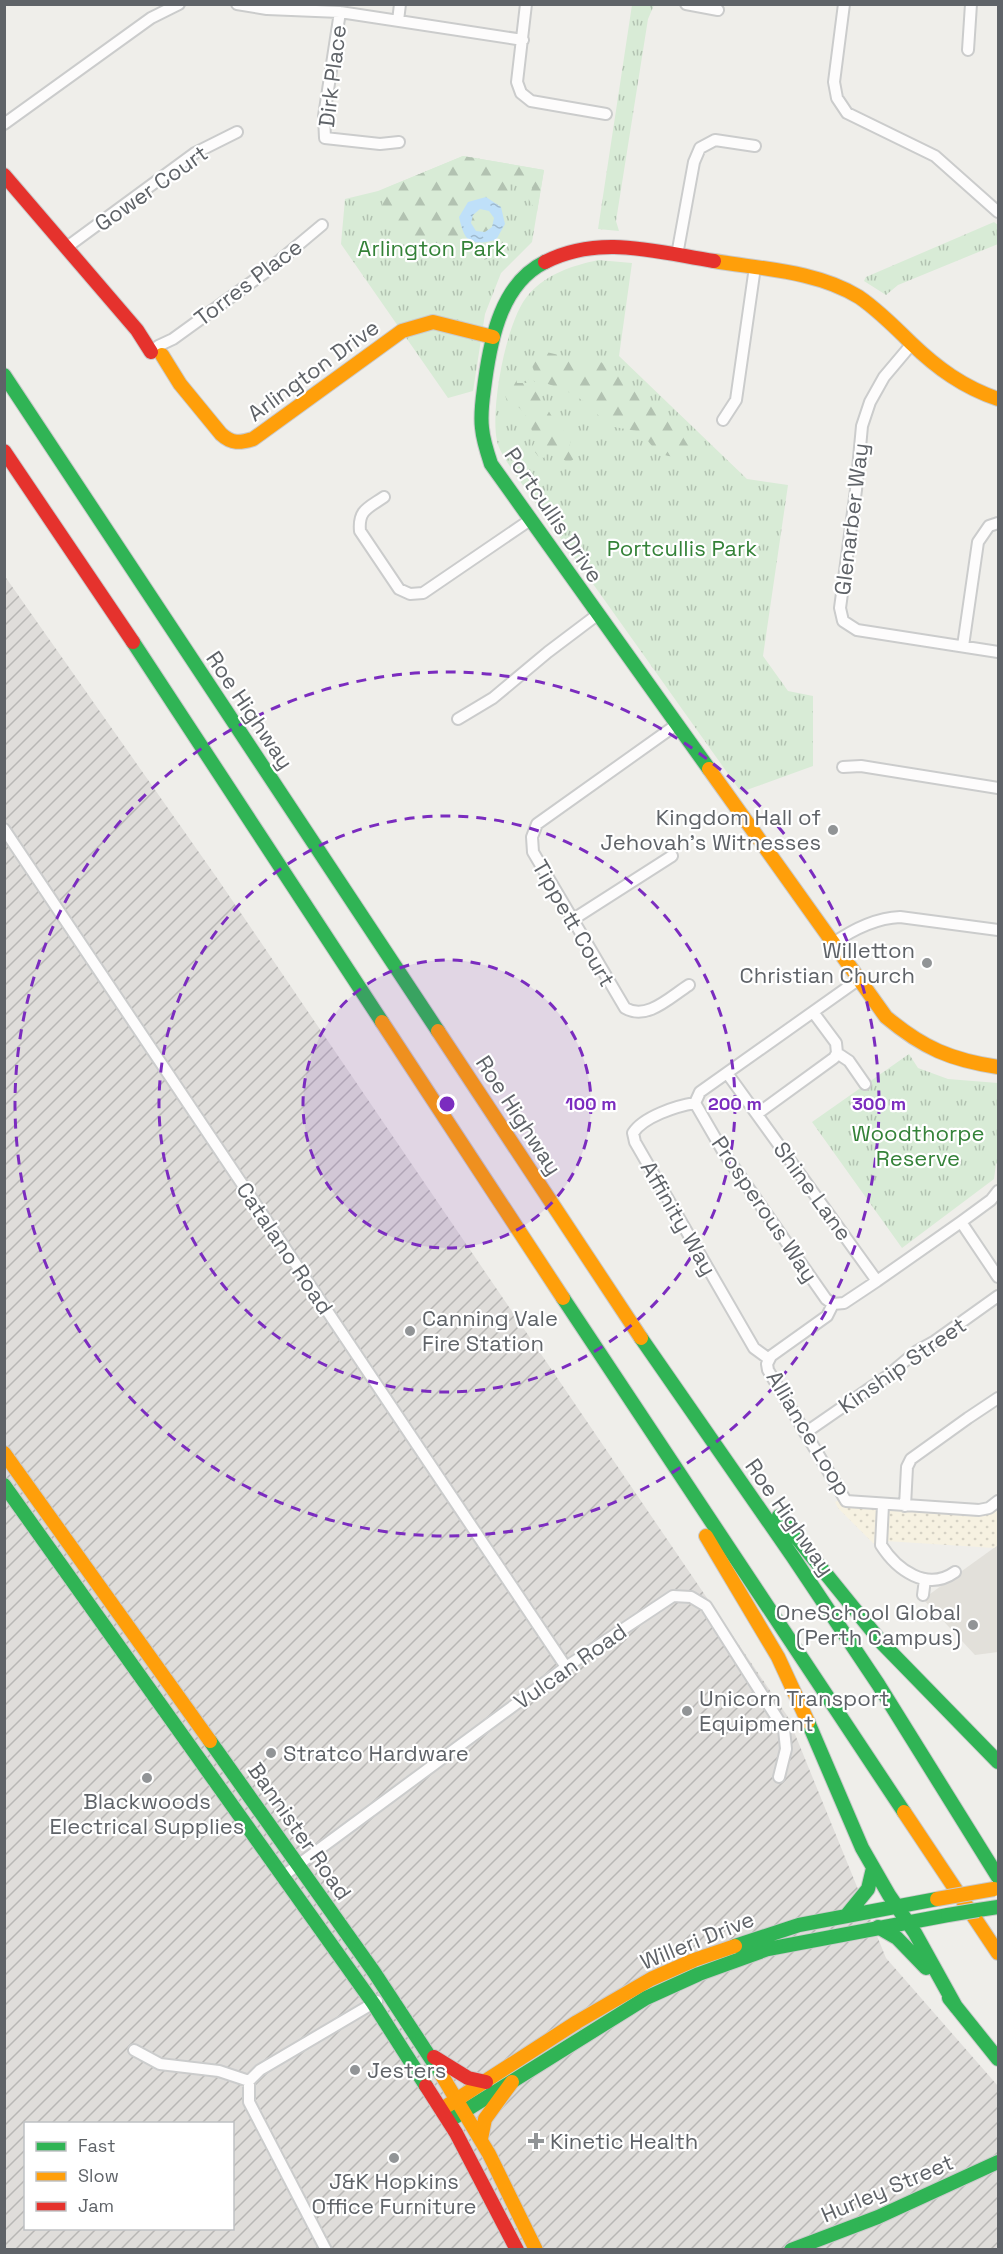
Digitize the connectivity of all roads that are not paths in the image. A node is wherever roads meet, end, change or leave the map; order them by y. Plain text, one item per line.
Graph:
1 (179, 4) edge
2 (237, 4) edge
3 (400, 4) edge
4 (526, 4) edge
5 (686, 4) edge
6 (844, 4) edge
7 (971, 4) edge
8 (267, 7) edge
9 (718, 10) dead end
10 (340, 12) junction
11 (398, 21) junction
12 (523, 40) junction
13 (968, 50) dead end
14 (606, 114) dead end
15 (7, 121) edge
16 (237, 132) dead end
17 (399, 142) dead end
18 (755, 146) dead end
19 (4, 175) edge
20 (999, 212) edge
21 (322, 225) dead end
22 (67, 248) junction
23 (676, 255) junction
24 (755, 267) junction
25 (493, 337) junction
26 (911, 345) junction
27 (157, 351) junction
28 (4, 375) edge
29 (999, 399) edge
30 (723, 420) dead end
31 (4, 451) edge
32 (384, 497) dead end
33 (530, 520) junction
34 (999, 523) edge
35 (597, 615) junction
36 (963, 646) junction
37 (999, 652) edge
38 (458, 719) dead end
39 (676, 725) junction
40 (843, 767) dead end
41 (999, 788) edge
42 (4, 829) edge
43 (672, 856) dead end
44 (572, 920) junction
45 (999, 930) edge
46 (832, 944) junction
47 (858, 980) junction
48 (689, 985) dead end
49 (813, 1012) junction
50 (837, 1053) junction
51 (999, 1067) edge
52 (727, 1073) junction
53 (865, 1084) dead end
54 (695, 1103) junction
55 (757, 1114) junction
56 (999, 1191) edge
57 (960, 1222) junction
58 (999, 1277) edge
59 (877, 1281) junction
60 (999, 1296) edge
61 (833, 1304) junction
62 (585, 1332) junction
63 (769, 1359) junction
64 (659, 1365) junction
65 (999, 1398) edge
66 (805, 1433) junction
67 (4, 1453) edge
68 (4, 1485) edge
69 (999, 1501) edge
70 (883, 1505) junction
71 (905, 1506) junction
72 (955, 1572) dead end
73 (925, 1579) junction
74 (923, 1595) dead end
75 (566, 1667) junction
76 (999, 1762) edge
77 (778, 1777) dead end
78 (298, 1864) junction
79 (873, 1868) junction
80 (283, 1876) junction
81 (999, 1877) edge
82 (999, 1888) edge
83 (896, 1906) junction
84 (999, 1907) edge
85 (846, 1916) junction
86 (907, 1922) junction
87 (878, 1927) junction
88 (999, 1953) edge
89 (389, 1994) junction
90 (373, 2003) junction
91 (956, 2007) junction
92 (134, 2050) dead end
93 (429, 2054) junction
94 (999, 2059) edge
95 (249, 2081) junction
96 (486, 2082) junction
97 (512, 2082) junction
98 (461, 2105) junction
99 (445, 2115) junction
100 (481, 2139) junction
101 (999, 2162) edge
102 (326, 2250) edge
103 (517, 2250) edge
104 (536, 2250) edge
105 (791, 2250) edge

1 - 15 street
2 - 8 street
3 - 11 street
4 - 12 street
5 - 9 street
6 - 20 street
7 - 13 street
8 - 10 street
10 - 11 street
10 - 17 street, Dirk Place
11 - 12 street
12 - 14 street
16 - 22 street, Gower Court
18 - 23 street
19 - 22 main road, Arlington Drive
21 - 27 street, Torres Place
22 - 27 main road, Arlington Drive
23 - 24 main road, Portcullis Drive
23 - 25 main road, Portcullis Drive
24 - 26 main road, Portcullis Drive
24 - 30 street
25 - 27 main road, Arlington Drive
25 - 33 main road, Portcullis Drive
26 - 29 main road, Portcullis Drive
26 - 36 street, Glenarber Way
28 - 64 main road, Roe Highway
31 - 62 main road
32 - 33 street
33 - 35 main road, Portcullis Drive
34 - 36 street
35 - 38 street
35 - 39 main road, Portcullis Drive
36 - 37 street, Glenarber Way
39 - 44 street, Tippett Court
39 - 46 main road, Portcullis Drive
40 - 41 street
42 - 75 street, Catalano Road
43 - 44 street
44 - 48 street, Tippett Court
45 - 46 street
46 - 47 main road, Portcullis Drive
47 - 49 street
47 - 51 main road, Portcullis Drive
49 - 50 street
49 - 52 street
50 - 53 street
50 - 55 street
52 - 54 street
52 - 55 street, Shine Lane
54 - 61 street, Prosperous Way
54 - 63 street, Affinity Way
55 - 59 street, Shine Lane
56 - 57 street, Alliance Loop
57 - 58 street
57 - 59 street, Alliance Loop
59 - 61 street, Alliance Loop
60 - 66 street, Kinship Street
61 - 63 street, Alliance Loop
62 - 79 main road
62 - 88 main road
63 - 66 street, Alliance Loop
64 - 76 main road
64 - 81 main road, Roe Highway
65 - 71 street
66 - 70 street, Alliance Loop
67 - 78 main road, Bannister Road
68 - 80 main road, Bannister Road
69 - 71 street, Alliance Loop
70 - 71 street, Alliance Loop
70 - 73 street
72 - 73 street
73 - 74 street
75 - 77 street, Vulcan Road
75 - 78 street, Vulcan Road
78 - 80 street, Vulcan Road
78 - 89 main road, Bannister Road
79 - 83 main road
79 - 85 main road
80 - 90 main road, Bannister Road
82 - 83 main road, Willeri Drive, bridge
83 - 85 main road, Willeri Drive
83 - 86 main road
84 - 86 main road, Willeri Drive, bridge
85 - 96 main road, Willeri Drive
86 - 87 main road, Willeri Drive
86 - 91 main road
87 - 91 main road
87 - 97 main road, Willeri Drive
89 - 90 street
89 - 93 main road, Bannister Road
90 - 95 street
90 - 99 main road, Bannister Road
91 - 94 main road
92 - 95 street
93 - 96 main road
93 - 98 main road, Bannister Road
95 - 102 street
96 - 98 main road, Willeri Drive
97 - 98 main road, Willeri Drive
97 - 100 main road
98 - 99 main road, Willeri Drive
98 - 100 main road, Bannister Road
99 - 103 main road, Bannister Road
100 - 104 main road, Bannister Road
101 - 105 main road, Hurley Street

